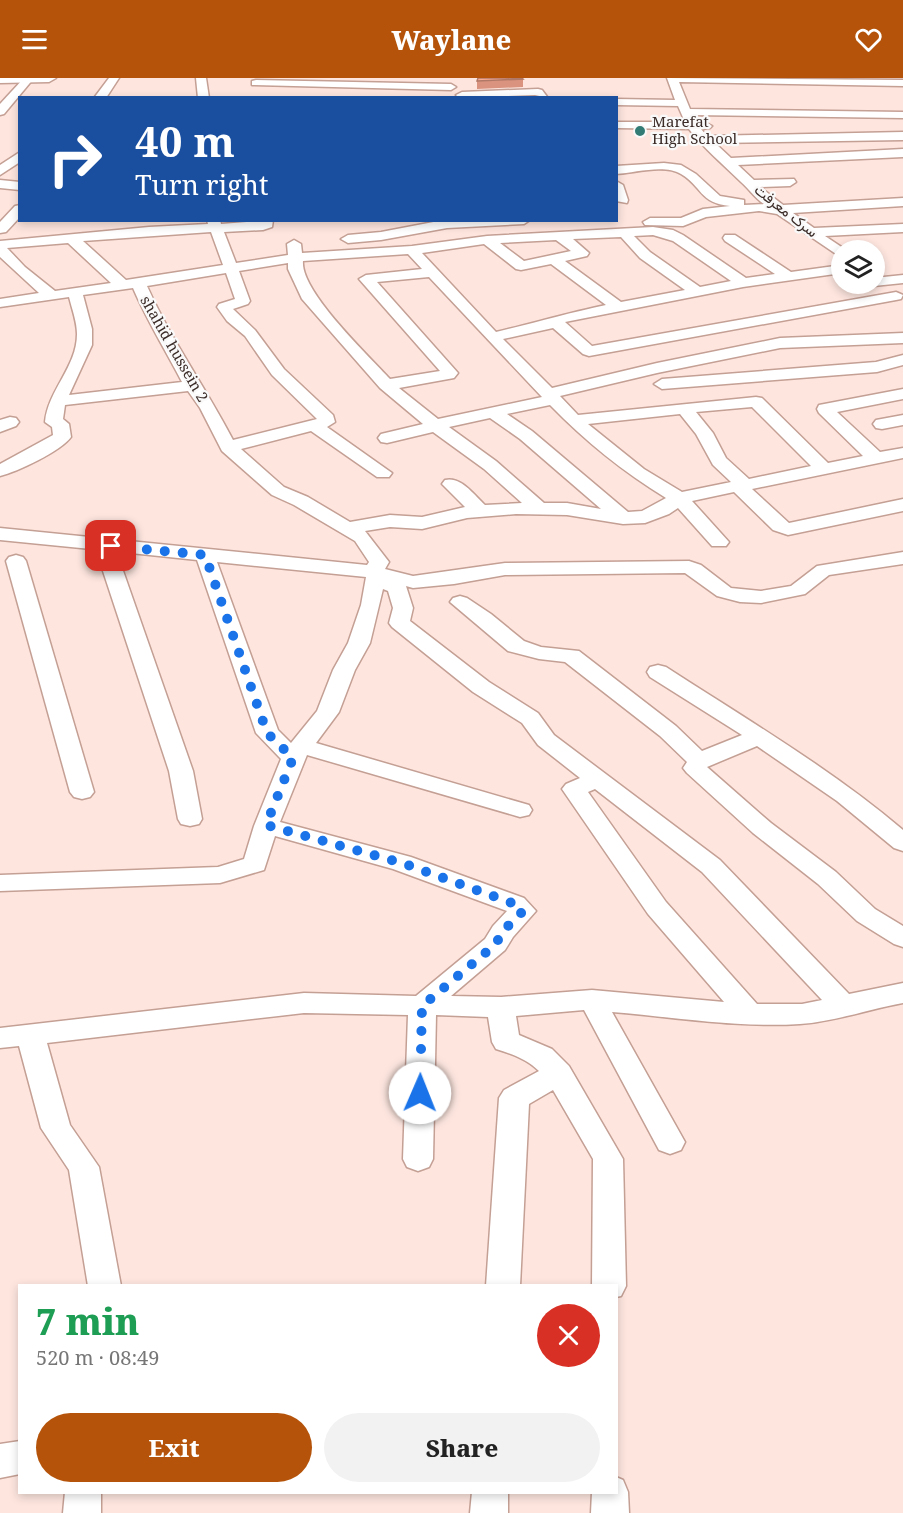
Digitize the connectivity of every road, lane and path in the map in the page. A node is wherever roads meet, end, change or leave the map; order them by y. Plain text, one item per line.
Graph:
1 (29, 78) edge
2 (49, 78) edge
3 (114, 78) edge
4 (201, 78) edge
5 (0, 79) edge
6 (672, 79) edge
7 (256, 82) dead end
8 (452, 82) edge
9 (903, 83) edge
10 (101, 96) edge
11 (204, 96) edge
12 (462, 96) edge
13 (478, 96) edge
14 (541, 96) edge
15 (685, 101) junction
16 (618, 102) edge
17 (0, 112) edge
18 (903, 115) edge
19 (618, 125) edge
20 (692, 126) junction
21 (715, 126) dead end
22 (737, 127) dead end
23 (823, 129) dead end
24 (903, 136) edge
25 (703, 140) junction
26 (903, 153) edge
27 (17, 154) edge
28 (726, 162) junction
29 (618, 170) edge
30 (0, 171) edge
31 (696, 181) junction
32 (675, 182) dead end
33 (790, 182) dead end
34 (0, 184) edge
35 (751, 184) junction
36 (620, 185) edge
37 (18, 186) edge
38 (622, 200) dead end
39 (759, 207) junction
40 (780, 209) junction
41 (18, 211) edge
42 (902, 215) edge
43 (266, 222) edge
44 (486, 222) edge
45 (152, 224) edge
46 (214, 224) edge
47 (621, 226) edge
48 (0, 229) edge
49 (814, 232) junction
50 (558, 235) junction
51 (730, 238) dead end
52 (72, 239) junction
53 (332, 240) dead end
54 (486, 240) junction
55 (310, 241) dead end
56 (0, 244) edge
57 (831, 245) edge
58 (0, 249) edge
59 (412, 250) junction
60 (296, 259) junction
61 (554, 259) junction
62 (232, 270) junction
63 (831, 270) edge
64 (430, 273) junction
65 (788, 276) junction
66 (903, 279) edge
67 (885, 281) edge
68 (138, 283) junction
69 (743, 283) junction
70 (122, 285) junction
71 (885, 289) edge
72 (75, 292) junction
73 (697, 292) junction
74 (51, 295) junction
75 (900, 297) edge
76 (0, 303) edge
77 (619, 308) junction
78 (556, 323) junction
79 (492, 337) junction
80 (903, 338) edge
81 (903, 360) edge
82 (662, 384) dead end
83 (386, 385) junction
84 (192, 386) junction
85 (903, 394) edge
86 (551, 396) junction
87 (59, 400) junction
88 (684, 408) junction
89 (492, 412) junction
90 (575, 420) junction
91 (903, 420) edge
92 (882, 424) dead end
93 (313, 425) junction
94 (435, 426) junction
95 (387, 438) dead end
96 (228, 447) junction
97 (903, 453) edge
98 (876, 458) junction
99 (823, 468) junction
100 (0, 471) edge
101 (383, 473) dead end
102 (451, 484) dead end
103 (741, 485) junction
104 (679, 498) junction
105 (387, 504) dead end
106 (903, 505) edge
107 (538, 507) junction
108 (480, 510) junction
109 (623, 518) junction
110 (407, 522) junction
111 (347, 528) junction
112 (0, 534) edge
113 (36, 538) junction
114 (719, 542) dead end
115 (111, 546) junction
116 (205, 555) junction
117 (903, 558) edge
118 (16, 561) junction
119 (374, 576) junction
120 (0, 579) edge
121 (460, 602) dead end
122 (658, 672) dead end
123 (758, 737) junction
124 (297, 752) junction
125 (699, 762) junction
126 (597, 778) junction
127 (82, 792) dead end
128 (520, 810) dead end
129 (190, 819) dead end
130 (266, 825) junction
131 (903, 843) edge
132 (0, 883) edge
133 (903, 938) edge
134 (903, 993) edge
135 (592, 1000) junction
136 (422, 1006) junction
137 (501, 1007) junction
138 (845, 1007) junction
139 (750, 1014) junction
140 (30, 1034) junction
141 (0, 1038) edge
142 (559, 1074) junction
143 (670, 1142) dead end
144 (418, 1159) dead end
145 (105, 1284) edge
146 (503, 1284) edge
147 (609, 1284) edge
148 (18, 1457) edge
149 (0, 1461) edge
150 (83, 1494) edge
151 (490, 1494) edge
152 (610, 1494) edge
153 (82, 1513) edge
154 (489, 1513) edge
155 (610, 1513) edge

1 - 2 main road
1 - 5 main road
1 - 17 street
3 - 10 street
4 - 11 street
6 - 9 street
6 - 15 street, سرک معرفت
7 - 8 street
8 - 12 street
13 - 14 street
15 - 16 street
15 - 18 street
15 - 20 street, سرک معرفت
19 - 20 street
20 - 21 street
20 - 25 street, سرک معرفت
22 - 23 street
24 - 25 street
25 - 28 street, سرک معرفت
26 - 28 street
27 - 30 street
28 - 35 street, سرک معرفت
29 - 31 street
31 - 32 street
31 - 39 street
33 - 35 street
34 - 37 street
35 - 40 street, سرک معرفت
36 - 38 street
39 - 40 street
39 - 47 street
40 - 42 street
40 - 49 street, سرک معرفت
41 - 48 street
42 - 49 street
43 - 46 street
44 - 53 street
45 - 46 street
45 - 48 street
45 - 52 street
46 - 62 street
47 - 50 street
47 - 69 street
47 - 73 street
49 - 57 street, سرک معرفت
50 - 54 street
50 - 61 street
51 - 65 street
52 - 56 street
52 - 70 street
54 - 59 street
54 - 61 street
55 - 60 street
58 - 74 street
59 - 60 street
59 - 64 street
60 - 62 street
60 - 83 street
61 - 77 street
62 - 68 street
62 - 93 street
63 - 65 street
64 - 79 street
64 - 83 street
65 - 69 street
66 - 67 street
68 - 70 street, shahid hussein 2
68 - 84 street, shahid hussein 2
69 - 73 street
70 - 72 street, shahid hussein 2
71 - 75 street
72 - 74 street, shahid hussein 2
72 - 87 street
73 - 77 street
74 - 76 street, shahid hussein 2
75 - 78 street
77 - 78 street
78 - 79 street
79 - 86 street
80 - 86 street
81 - 82 street
83 - 94 street
84 - 87 street
84 - 96 street, shahid hussein 2
85 - 98 street
86 - 89 street
86 - 90 street
87 - 100 street
88 - 90 street
88 - 99 street
88 - 103 street
89 - 94 street
89 - 109 street
90 - 104 street
91 - 92 street
93 - 96 street
93 - 101 street
94 - 95 street
94 - 107 street
96 - 111 street
97 - 98 street
98 - 99 street
99 - 103 street
102 - 108 street
103 - 104 street
103 - 106 street
104 - 109 street
104 - 114 street
105 - 110 street
107 - 108 street
107 - 109 street
108 - 110 street
110 - 111 street
111 - 119 street
112 - 113 street
113 - 115 street
113 - 118 street
115 - 116 street
115 - 129 street
116 - 119 street
116 - 124 street
117 - 119 street
118 - 120 street
118 - 127 street
119 - 124 street
119 - 126 street
121 - 125 street
122 - 123 street
123 - 125 street
123 - 131 street
124 - 128 street
124 - 130 street
125 - 133 street
126 - 138 street
126 - 139 street
130 - 132 street
130 - 136 street
134 - 138 street
135 - 137 street
135 - 139 street
135 - 143 street
136 - 137 street
136 - 140 street
136 - 144 street
137 - 142 street
138 - 139 street
140 - 141 street
140 - 145 street
142 - 146 street
142 - 147 street
148 - 149 street
150 - 153 street
151 - 154 street
152 - 155 street

